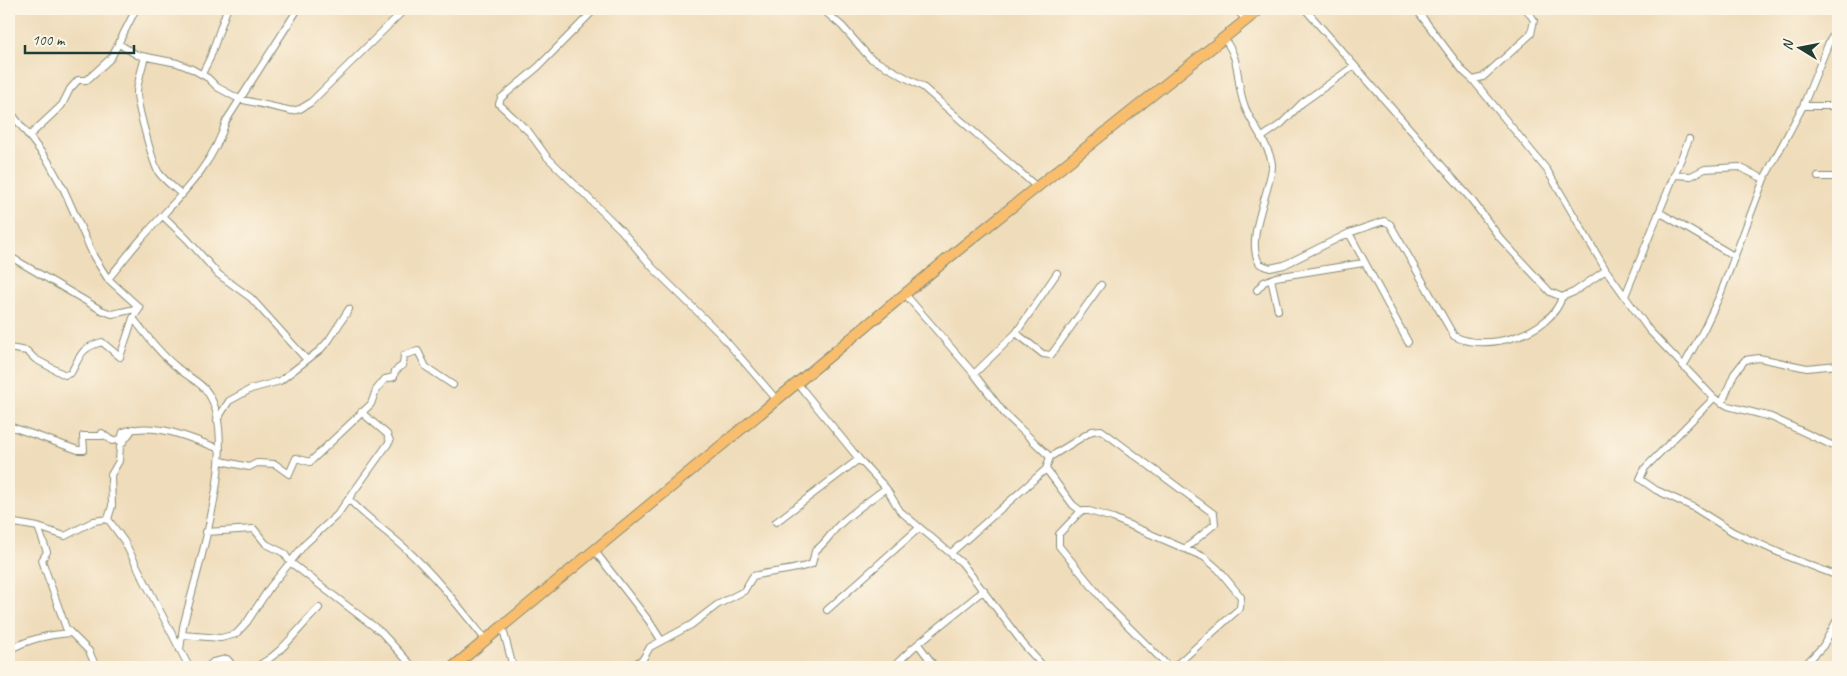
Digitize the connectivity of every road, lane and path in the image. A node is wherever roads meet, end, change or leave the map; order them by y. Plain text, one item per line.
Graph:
1 (135, 9) edge
2 (227, 9) edge
3 (298, 9) edge
4 (405, 9) edge
5 (595, 9) edge
6 (822, 9) edge
7 (1236, 9) edge
8 (1260, 9) edge
9 (1305, 9) edge
10 (1416, 9) edge
11 (1526, 9) edge
12 (1246, 20) junction
13 (1838, 27) edge
14 (1224, 39) junction
15 (119, 44) junction
16 (145, 57) junction
17 (1354, 66) junction
18 (202, 74) junction
19 (1473, 80) junction
20 (239, 99) junction
21 (1802, 106) junction
22 (1838, 106) edge
23 (9, 110) edge
24 (29, 136) junction
25 (1261, 138) junction
26 (1689, 139) dead end
27 (1674, 175) junction
28 (1818, 177) dead end
29 (1838, 177) edge
30 (1764, 180) junction
31 (1038, 188) junction
32 (182, 195) junction
33 (1659, 212) junction
34 (163, 216) junction
35 (1349, 233) junction
36 (9, 256) edge
37 (1734, 256) junction
38 (1364, 263) junction
39 (1606, 270) junction
40 (1057, 273) dead end
41 (108, 279) junction
42 (1271, 279) junction
43 (1101, 285) dead end
44 (1257, 290) dead end
45 (905, 294) junction
46 (1625, 296) junction
47 (1562, 297) junction
48 (140, 308) junction
49 (349, 309) dead end
50 (1278, 310) dead end
51 (133, 318) junction
52 (1016, 333) junction
53 (1408, 342) dead end
54 (9, 348) edge
55 (307, 360) junction
56 (1684, 364) junction
57 (1838, 365) edge
58 (974, 374) junction
59 (453, 384) dead end
60 (798, 384) junction
61 (1714, 398) junction
62 (777, 400) junction
63 (1722, 403) junction
64 (361, 412) junction
65 (217, 420) junction
66 (9, 426) edge
67 (132, 429) junction
68 (1838, 448) edge
69 (220, 449) junction
70 (1050, 456) junction
71 (859, 459) junction
72 (221, 461) junction
73 (1046, 469) junction
74 (886, 488) junction
75 (349, 499) junction
76 (1081, 511) junction
77 (108, 519) junction
78 (9, 522) edge
79 (776, 522) dead end
80 (38, 527) junction
81 (919, 528) junction
82 (206, 532) junction
83 (1186, 548) junction
84 (594, 550) junction
85 (952, 552) junction
86 (290, 562) junction
87 (1838, 576) edge
88 (984, 590) junction
89 (319, 608) dead end
90 (827, 610) dead end
91 (1838, 618) edge
92 (502, 625) junction
93 (70, 633) junction
94 (182, 635) junction
95 (485, 639) junction
96 (661, 640) junction
97 (918, 644) junction
98 (9, 650) edge
99 (180, 650) junction
100 (633, 666) edge
101 (96, 667) edge
102 (189, 667) edge
103 (207, 667) edge
104 (234, 667) edge
105 (255, 667) edge
106 (413, 667) edge
107 (453, 667) edge
108 (513, 667) edge
109 (893, 667) edge
110 (935, 667) edge
111 (1044, 667) edge
112 (1169, 667) edge
113 (1174, 667) edge
114 (1803, 667) edge

1 - 15 street
2 - 18 street
3 - 20 street
4 - 20 street
5 - 62 street
6 - 31 street
7 - 12 street
8 - 12 main road
9 - 17 street
10 - 19 street
11 - 19 street
12 - 14 main road
13 - 21 street
14 - 25 street
14 - 31 main road
15 - 16 street
15 - 24 street
16 - 18 street
16 - 32 street
17 - 25 street
17 - 47 street
18 - 20 street
19 - 39 street
20 - 32 street
21 - 22 street
21 - 30 street
23 - 24 street
24 - 41 street
25 - 35 street
26 - 27 street
27 - 30 street
27 - 33 street
28 - 29 street
30 - 37 street
31 - 45 main road
32 - 34 street
33 - 37 street
33 - 46 street
34 - 41 street
34 - 55 street
35 - 38 street
35 - 47 street
36 - 48 street
37 - 56 street
38 - 42 street
38 - 53 street
39 - 46 street
39 - 47 street
40 - 52 street
41 - 48 street
42 - 44 street
42 - 50 street
43 - 52 street
45 - 58 street
45 - 60 main road
46 - 56 street
48 - 51 street
49 - 55 street
51 - 54 street
51 - 65 street
52 - 58 street
55 - 65 street
56 - 61 street
57 - 63 street
58 - 70 street
59 - 64 street
60 - 62 main road
60 - 71 street
61 - 63 street
61 - 87 street
62 - 84 main road
63 - 68 street
64 - 72 street
64 - 75 street
65 - 69 street
66 - 67 street
67 - 69 street
67 - 77 street
69 - 72 street
70 - 73 street
70 - 83 street
71 - 74 street
71 - 79 street
72 - 82 street
73 - 76 street
73 - 85 street
74 - 81 street
74 - 96 street
75 - 86 street
75 - 95 street
76 - 83 street
76 - 112 street
77 - 80 street
77 - 99 street
78 - 80 street
80 - 93 street
81 - 85 street
81 - 90 street
82 - 86 street
82 - 94 street
83 - 113 street
84 - 92 main road
84 - 96 street
85 - 88 street
86 - 94 street
86 - 106 street
88 - 97 street
88 - 111 street
89 - 105 street
91 - 114 street
92 - 95 main road
92 - 108 street
93 - 98 street
93 - 101 street
94 - 99 street
95 - 107 main road
96 - 100 street
97 - 109 street
97 - 110 street
99 - 102 street
103 - 104 street

